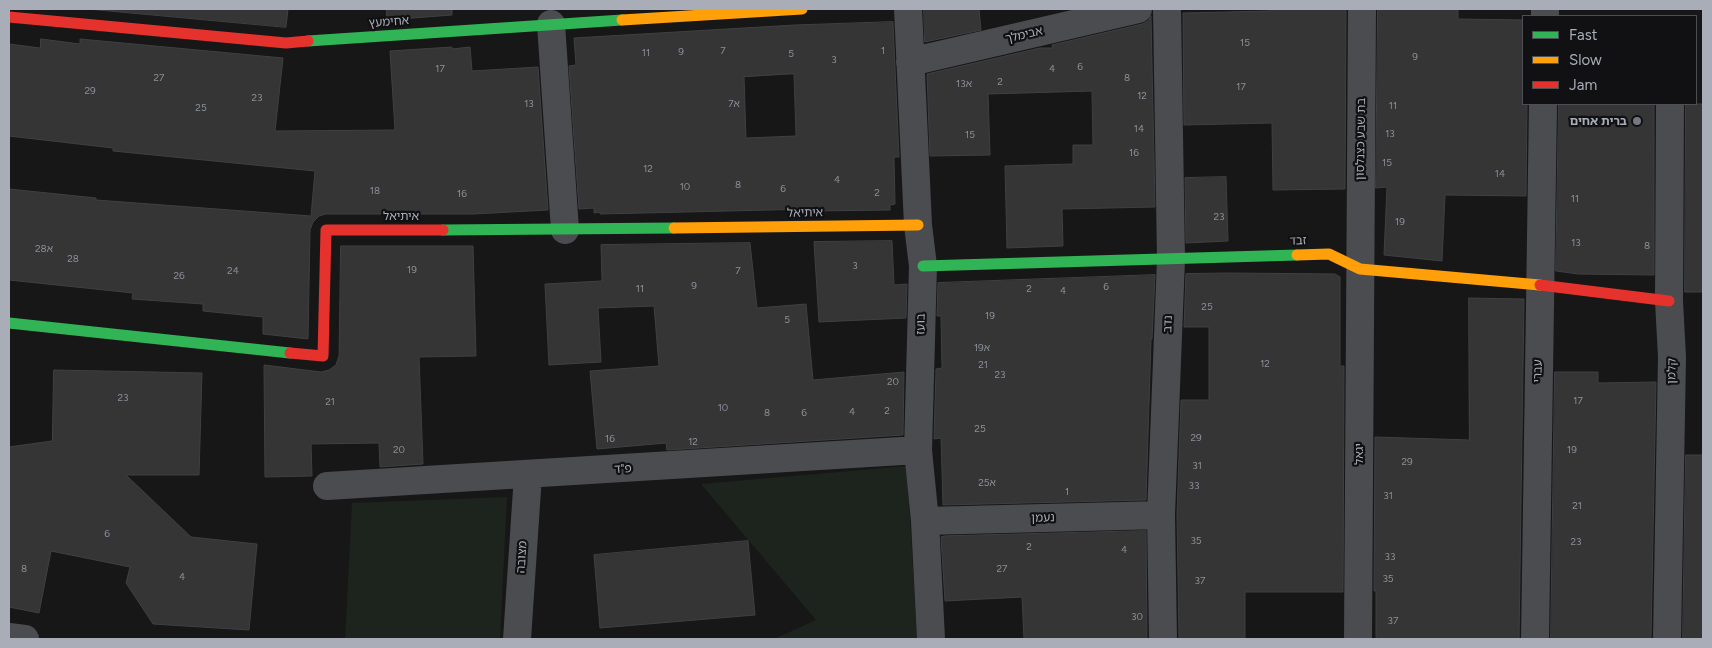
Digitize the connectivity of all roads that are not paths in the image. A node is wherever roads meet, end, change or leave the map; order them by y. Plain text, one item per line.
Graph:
1 (802, 9) edge
2 (908, 9) edge
3 (1138, 9) edge
4 (1167, 9) edge
5 (1362, 9) edge
6 (9, 17) edge
7 (552, 24) junction
8 (910, 62) junction
9 (1543, 105) edge
10 (1670, 105) edge
11 (918, 225) junction
12 (565, 230) junction
13 (1171, 259) junction
14 (923, 266) junction
15 (1360, 269) junction
16 (1539, 285) junction
17 (1669, 301) junction
18 (9, 323) edge
19 (918, 450) junction
20 (528, 474) junction
21 (327, 486) dead end
22 (1161, 515) junction
23 (925, 521) junction
24 (9, 637) edge
25 (24, 639) edge
26 (517, 639) edge
27 (931, 639) edge
28 (1163, 639) edge
29 (1358, 639) edge
30 (1535, 639) edge
31 (1667, 639) edge

1 - 7 street, אחימעץ
2 - 8 street, בועז
3 - 8 street, אבימלך
4 - 13 street, נדב
5 - 15 street, בת שבע כצנלסון
6 - 7 street, אחימעץ
7 - 12 street
8 - 11 street, בועז
9 - 16 street, עברי
10 - 17 street, קלמן
11 - 12 street, איתיאל
11 - 14 street, בועז
12 - 18 street, איתיאל
13 - 14 street, זבד
13 - 15 street, זבד
13 - 22 street, נדב
14 - 19 street, בועז
15 - 16 street, זבד
15 - 29 street, יגאל
16 - 17 street, זבד
16 - 30 street, עברי
17 - 31 street, קלמן
19 - 20 street, פ"ד
19 - 23 street, בועז
20 - 21 street, פ"ד
20 - 26 street, מצובה
22 - 23 street, נעמן
22 - 28 street, נדב
23 - 27 street, בועז
24 - 25 street

